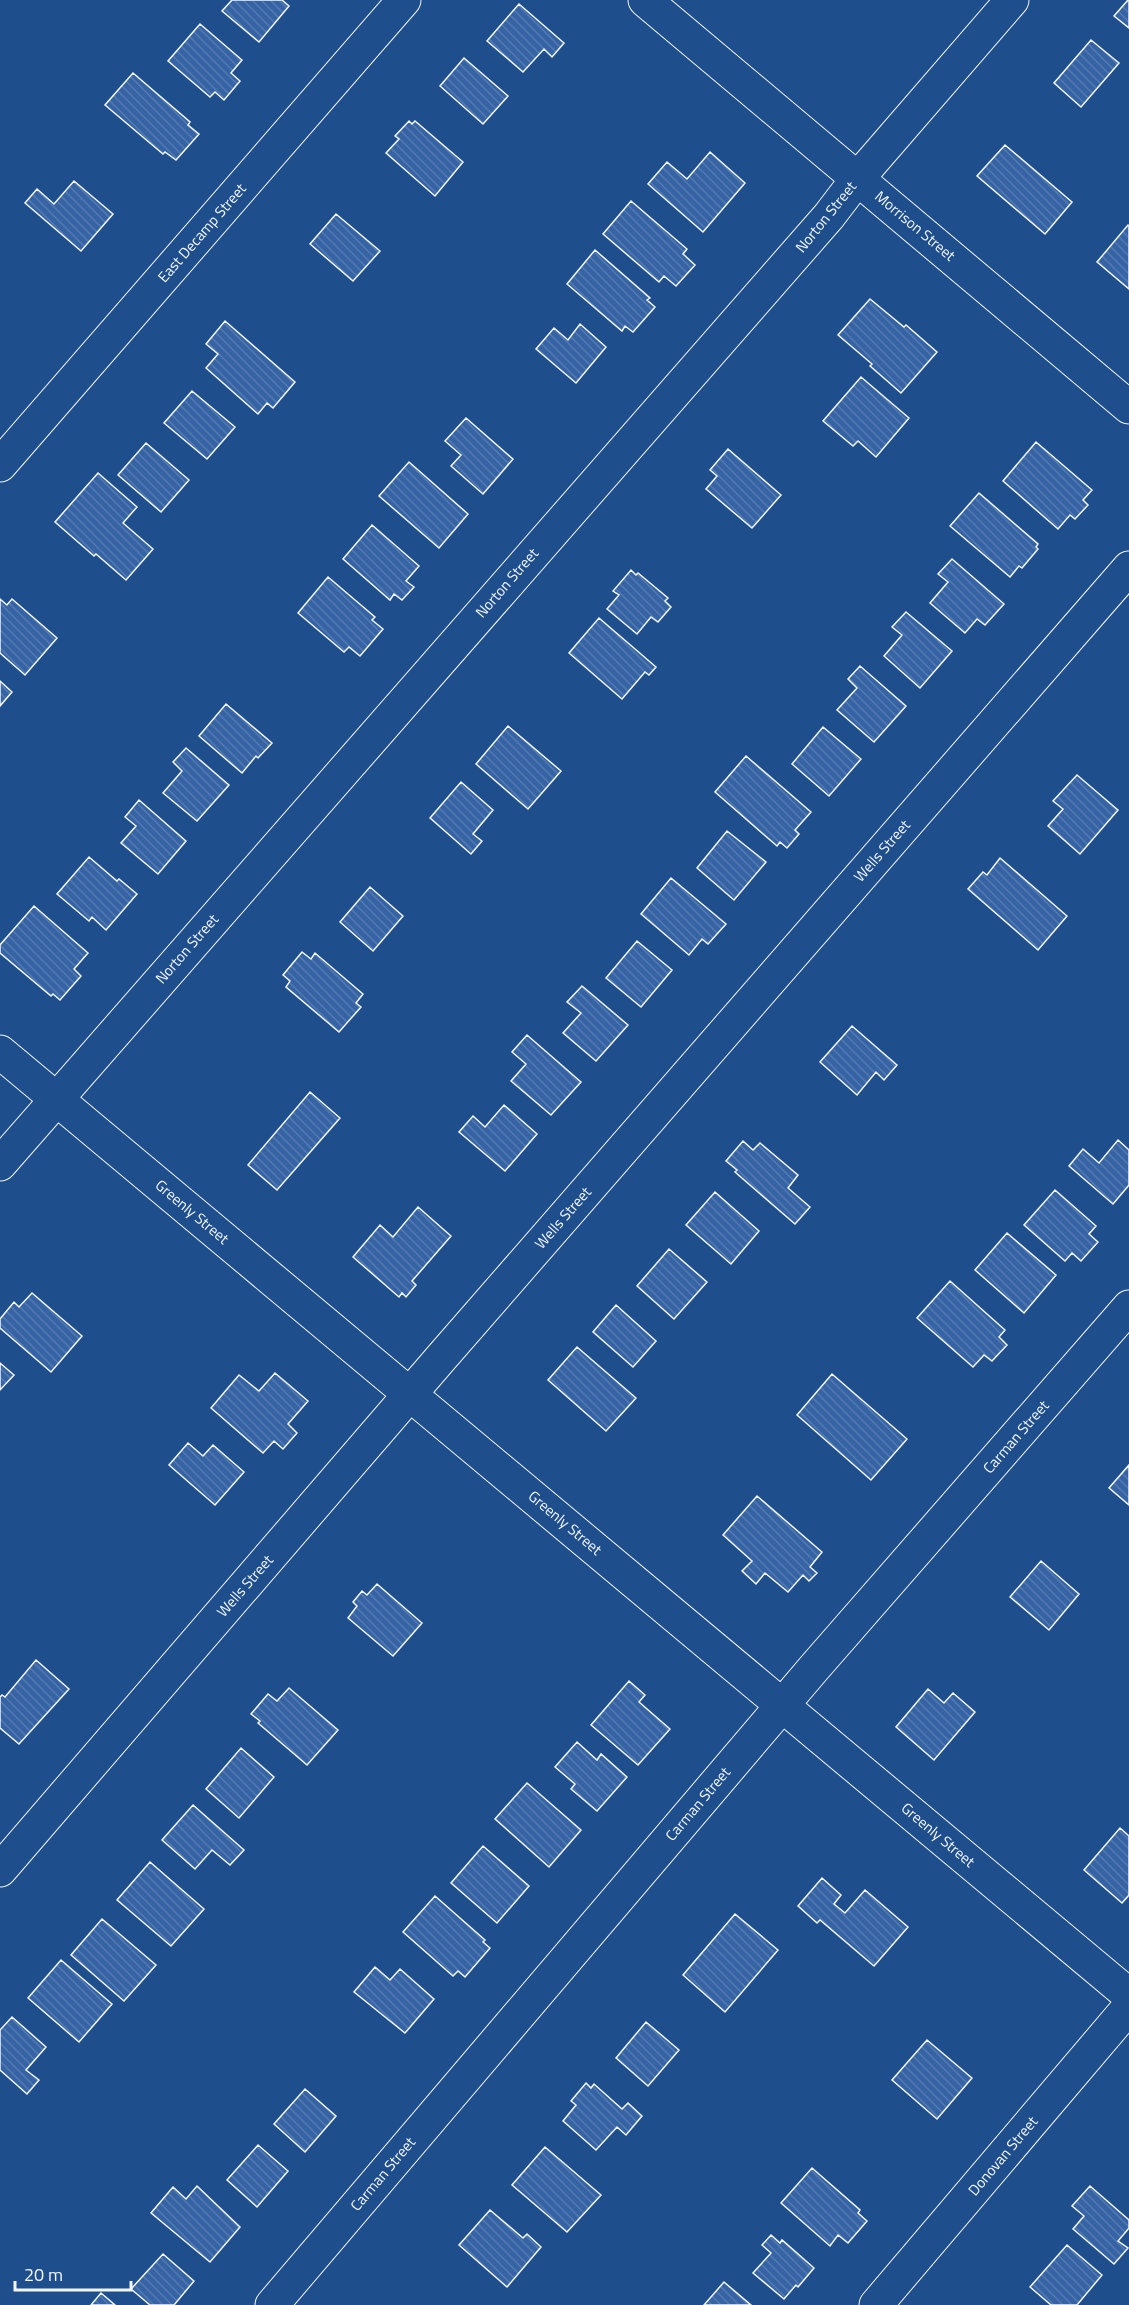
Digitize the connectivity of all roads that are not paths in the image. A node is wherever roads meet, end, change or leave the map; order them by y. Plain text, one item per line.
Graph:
1 (404, 0) edge
2 (645, 0) edge
3 (1012, 0) edge
4 (858, 178) junction
5 (1129, 407) edge
6 (0, 465) edge
7 (1129, 568) edge
8 (0, 1053) edge
9 (56, 1099) junction
10 (0, 1164) edge
11 (1129, 1307) edge
12 (411, 1394) junction
13 (782, 1705) junction
14 (0, 1870) edge
15 (1129, 1995) edge
16 (1129, 2007) edge
17 (272, 2305) edge
18 (876, 2305) edge

1 - 6 street, East Decamp Street
2 - 4 street, Morrison Street
3 - 4 street, Norton Street
4 - 5 street, Morrison Street
4 - 9 street, Norton Street
7 - 12 street, Wells Street
8 - 9 street, Greenly Street
9 - 10 street, Norton Street
9 - 12 street, Greenly Street
11 - 13 street, Carman Street
12 - 13 street, Greenly Street
12 - 14 street, Wells Street
13 - 15 street, Greenly Street
13 - 17 street, Carman Street
16 - 18 street, Donovan Street

